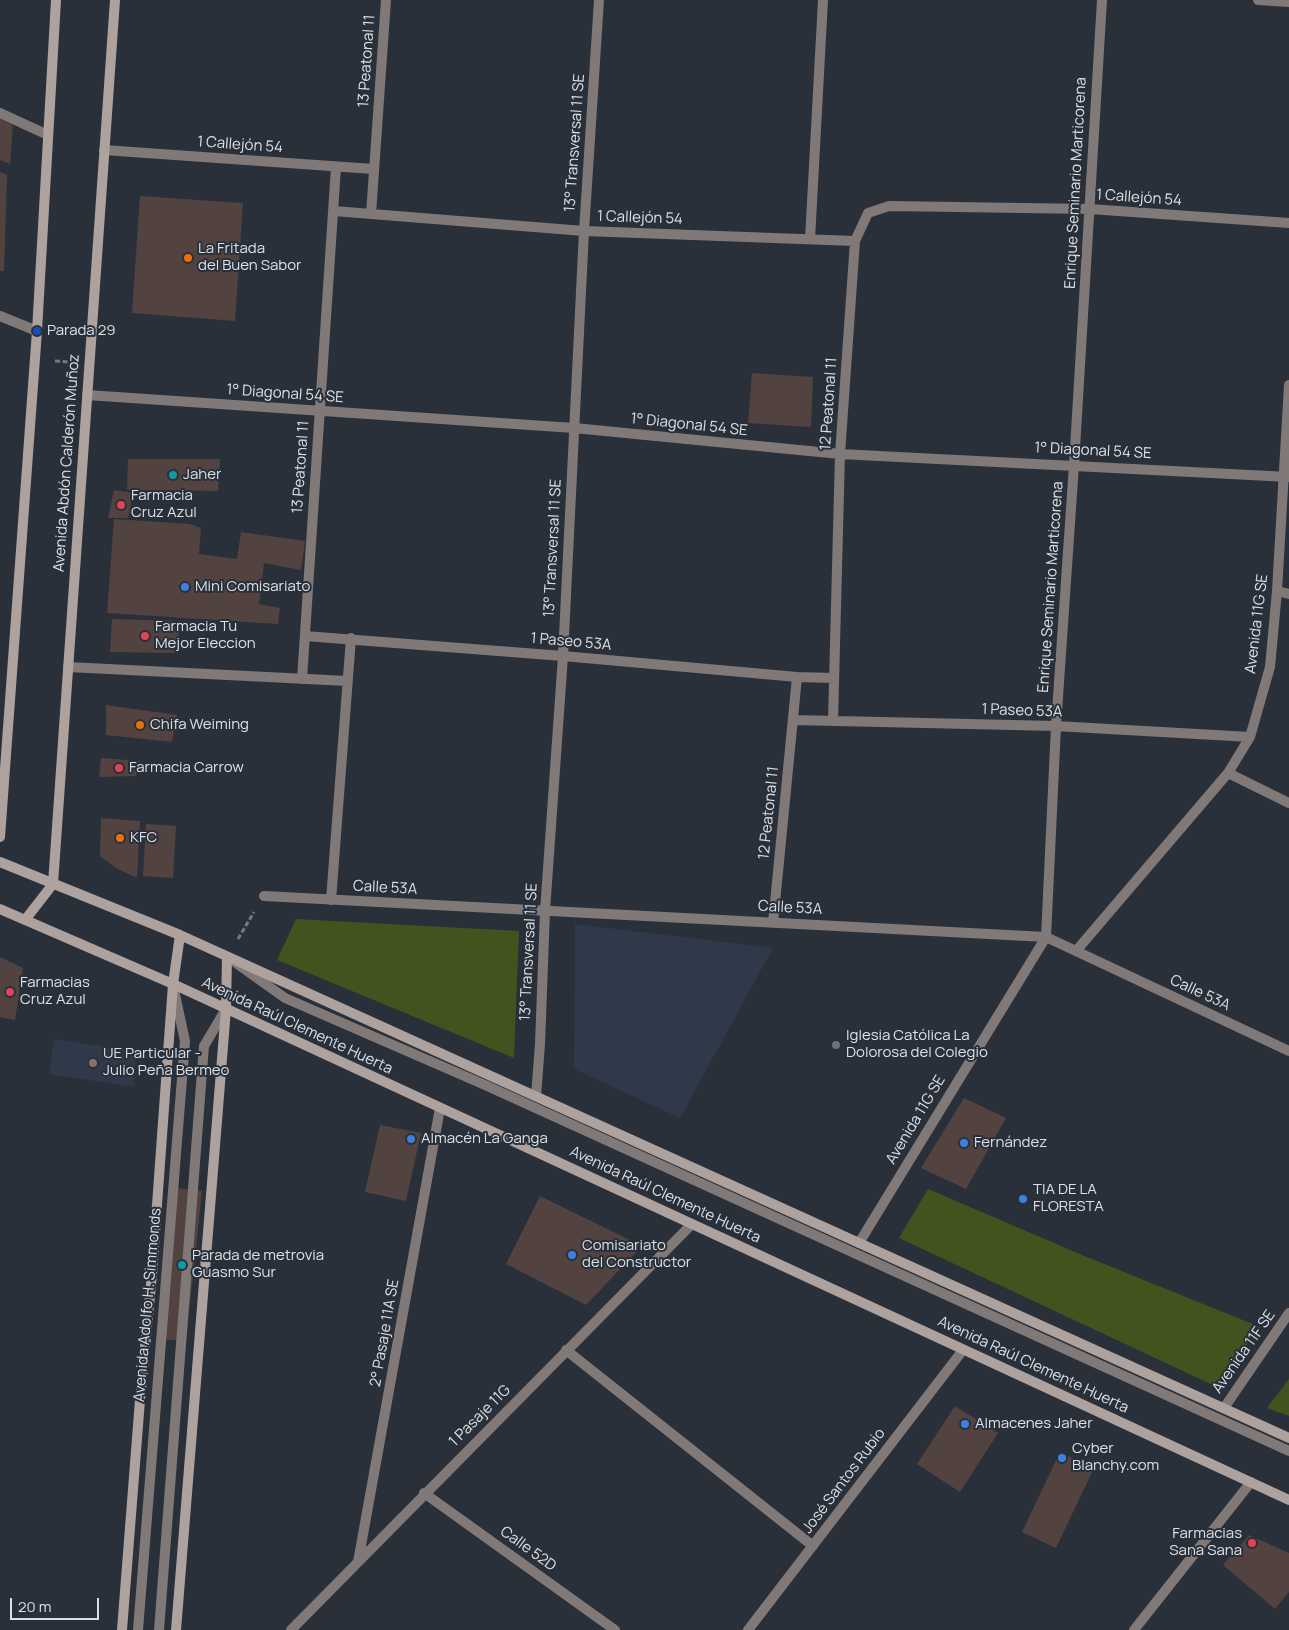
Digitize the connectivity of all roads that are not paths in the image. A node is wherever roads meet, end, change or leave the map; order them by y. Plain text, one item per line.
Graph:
1 (56, 0) edge
2 (115, 0) edge
3 (386, 0) edge
4 (599, 0) edge
5 (823, 0) edge
6 (1102, 0) edge
7 (1258, 0) edge
8 (1289, 2) edge
9 (0, 113) edge
10 (48, 135) junction
11 (104, 150) junction
12 (336, 167) junction
13 (373, 169) junction
14 (987, 208) joint
15 (1090, 210) junction
16 (334, 211) junction
17 (371, 214) junction
18 (1289, 223) edge
19 (584, 231) junction
20 (810, 239) junction
21 (855, 241) junction
22 (0, 316) edge
23 (37, 331) junction
24 (1289, 385) edge
25 (87, 395) junction
26 (320, 411) junction
27 (574, 428) junction
28 (840, 454) junction
29 (1074, 465) junction
30 (1287, 477) edge
31 (1277, 591) junction
32 (1289, 594) edge
33 (304, 636) junction
34 (351, 638) junction
35 (563, 656) junction
36 (68, 667) junction
37 (797, 677) junction
38 (834, 678) junction
39 (302, 679) junction
40 (347, 681) junction
41 (794, 720) junction
42 (833, 721) junction
43 (1056, 726) junction
44 (1250, 737) junction
45 (1228, 773) junction
46 (1289, 803) edge
47 (0, 837) edge
48 (0, 862) edge
49 (53, 884) junction
50 (264, 896) road end
51 (332, 900) junction
52 (0, 909) edge
53 (545, 911) junction
54 (25, 920) junction
55 (773, 923) junction
56 (180, 935) junction
57 (1046, 937) junction
58 (1076, 951) junction
59 (227, 956) junction
60 (172, 984) junction
61 (226, 1009) junction
62 (1289, 1051) edge
63 (536, 1096) junction
64 (440, 1108) junction
65 (692, 1224) junction
66 (859, 1243) junction
67 (1289, 1313) edge
68 (566, 1350) junction
69 (963, 1350) junction
70 (1224, 1408) junction
71 (1289, 1438) edge
72 (1289, 1450) edge
73 (1252, 1482) junction
74 (424, 1493) junction
75 (1289, 1500) edge
76 (813, 1546) junction
77 (358, 1563) junction
78 (122, 1630) edge
79 (138, 1630) edge
80 (159, 1630) edge
81 (176, 1630) edge
82 (291, 1630) edge
83 (615, 1630) edge
84 (748, 1630) edge
85 (1134, 1630) edge

1 - 10 main road
2 - 11 main road, Avenida Abdón Calderón Muñoz
3 - 13 street, 13 Peatonal 11
4 - 19 street, 13° Transversal 11 SE
5 - 20 street
6 - 15 street, Enrique Seminario Marticorena
7 - 8 street
9 - 10 street
10 - 23 main road
11 - 12 street, 1 Callejón 54
11 - 25 main road, Avenida Abdón Calderón Muñoz
12 - 13 street, 1 Callejón 54
12 - 16 street, 13 Peatonal 11
13 - 17 street, 13 Peatonal 11
14 - 15 street, 1 Callejón 54
14 - 21 street, 12 Peatonal 11
15 - 18 street, 1 Callejón 54
15 - 29 street, Enrique Seminario Marticorena
16 - 17 street, 1 Callejón 54
16 - 26 street, 13 Peatonal 11
17 - 19 street, 1 Callejón 54
19 - 20 street, 1 Callejón 54
19 - 27 street, 13° Transversal 11 SE
20 - 21 street, 1 Callejón 54
21 - 28 street, 12 Peatonal 11
22 - 23 street
23 - 47 main road
24 - 30 street, Avenida 11G SE
25 - 26 street, 1° Diagonal 54 SE
25 - 36 main road, Avenida Abdón Calderón Muñoz
26 - 27 street, 1° Diagonal 54 SE
26 - 33 street, 13 Peatonal 11
27 - 28 street, 1° Diagonal 54 SE
27 - 35 street, 13° Transversal 11 SE
28 - 29 street, 1° Diagonal 54 SE
28 - 38 street, 12 Peatonal 11
29 - 30 street, 1° Diagonal 54 SE
29 - 43 street, Enrique Seminario Marticorena
30 - 31 street, Avenida 11G SE
31 - 32 street
31 - 44 street, Avenida 11G SE
33 - 34 street, 1 Paseo 53A
33 - 39 street, 13 Peatonal 11
34 - 35 street, 1 Paseo 53A
34 - 40 street
35 - 37 street, 1 Paseo 53A
35 - 53 street, 13° Transversal 11 SE
36 - 39 street
36 - 49 main road, Avenida Abdón Calderón Muñoz
37 - 38 street, 1 Paseo 53A
37 - 41 street, 12 Peatonal 11
38 - 42 street, 12 Peatonal 11
39 - 40 street
40 - 51 street
41 - 42 street, 1 Paseo 53A
41 - 55 street, 12 Peatonal 11
42 - 43 street, 1 Paseo 53A
43 - 44 street, 1 Paseo 53A
43 - 57 street, Enrique Seminario Marticorena
44 - 45 street, Avenida 11G SE
45 - 46 street
45 - 58 street, Avenida 11G SE
48 - 49 main road
49 - 54 main road
49 - 56 main road
50 - 51 street, Calle 53A
51 - 53 street, Calle 53A
52 - 54 main road, Avenida Raúl Clemente Huerta
53 - 55 street, Calle 53A
53 - 63 street, 13° Transversal 11 SE
54 - 60 main road, Avenida Raúl Clemente Huerta
55 - 57 street, Calle 53A
56 - 59 main road
56 - 60 main road, Avenida Adolfo H. Simmonds
57 - 58 street, Calle 53A
57 - 66 street, Avenida 11G SE
58 - 62 street, Calle 53A
59 - 61 main road
59 - 63 main road
59 - 72 street
60 - 61 main road, Avenida Raúl Clemente Huerta
60 - 78 main road, Avenida Adolfo H. Simmonds
60 - 79 street, Avenida Adolfo H. Simmonds
61 - 64 main road, Avenida Raúl Clemente Huerta
61 - 80 street
61 - 81 main road
63 - 66 main road
64 - 65 main road, Avenida Raúl Clemente Huerta
64 - 77 street, 2° Pasaje 11A SE
65 - 68 street, 1 Pasaje 11G
65 - 69 main road, Avenida Raúl Clemente Huerta
66 - 70 main road
67 - 70 street, Avenida 11F SE
68 - 74 street, 1 Pasaje 11G
68 - 76 street
69 - 73 main road, Avenida Raúl Clemente Huerta
69 - 76 street, José Santos Rubio
70 - 71 main road
73 - 75 main road, Avenida Raúl Clemente Huerta
73 - 85 street
74 - 77 street, 1 Pasaje 11G
74 - 83 street, Calle 52D
76 - 84 street, José Santos Rubio
77 - 82 street, 1 Pasaje 11G

